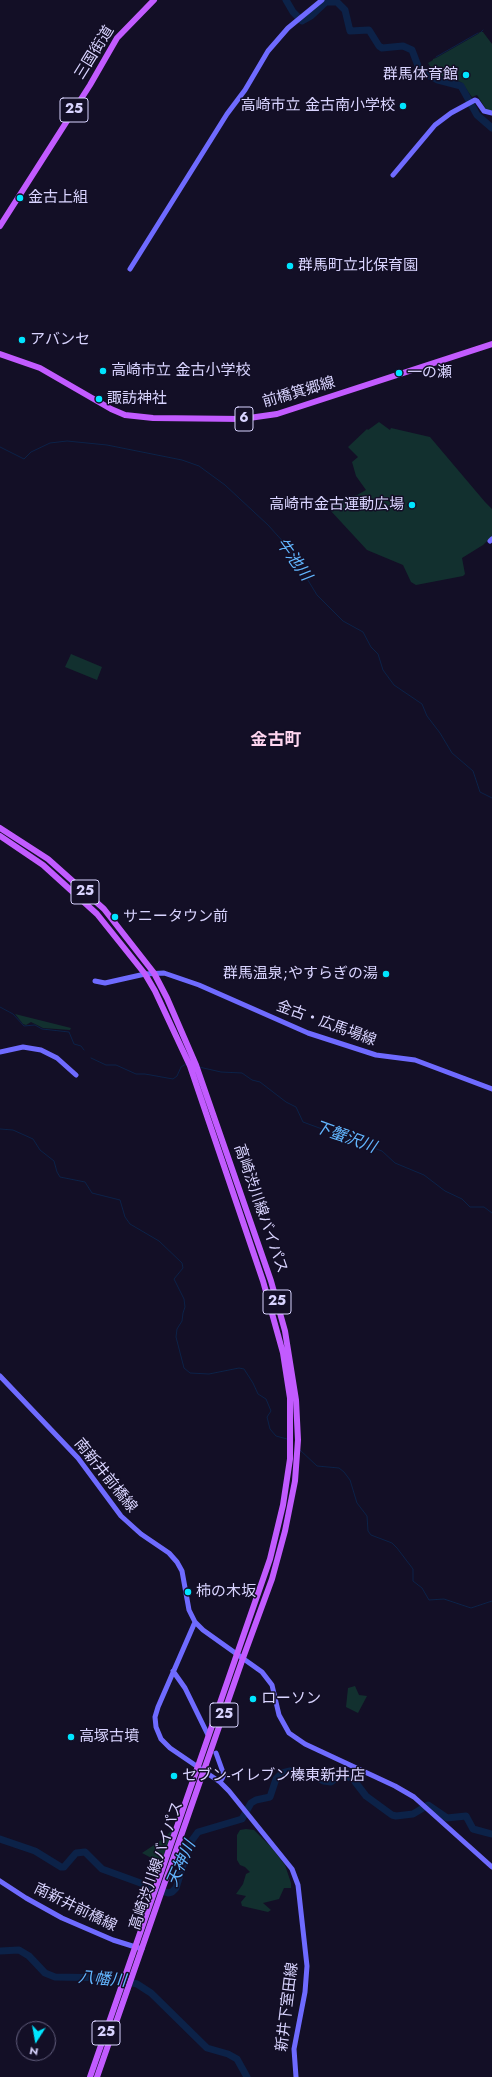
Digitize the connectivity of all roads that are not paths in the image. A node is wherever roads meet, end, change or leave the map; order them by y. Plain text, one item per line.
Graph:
1 (154, 0) edge
2 (322, 0) edge
3 (492, 113) edge
4 (393, 174) dead end
5 (0, 226) edge
6 (130, 269) dead end
7 (492, 344) edge
8 (0, 354) edge
9 (0, 828) edge
10 (0, 836) edge
11 (154, 973) junction
12 (145, 974) junction
13 (95, 982) dead end
14 (0, 1052) edge
15 (76, 1075) dead end
16 (492, 1089) edge
17 (0, 1376) edge
18 (195, 1622) junction
19 (241, 1656) junction
20 (173, 1671) junction
21 (208, 1735) junction
22 (216, 1753) dead end
23 (197, 1766) junction
24 (204, 1772) junction
25 (220, 1782) junction
26 (492, 1868) edge
27 (0, 1881) edge
28 (139, 1948) junction
29 (90, 2077) edge
30 (97, 2077) edge
31 (296, 2077) edge

1 - 5 main road, 三国街道 / 25
2 - 6 main road
3 - 4 main road
7 - 8 main road, 前橋箕郷線 / 6
9 - 11 main road, 高崎渋川線バイパス / 25
10 - 12 main road, 高崎渋川線バイパス / 25
11 - 12 main road, 金古・広馬場線
11 - 16 main road, 金古・広馬場線
11 - 19 main road, 高崎渋川線バイパス / 25
12 - 13 main road, 金古・広馬場線
12 - 19 main road, 高崎渋川線バイパス / 25
14 - 15 main road
17 - 18 main road, 南新井前橋線
18 - 19 main road, 南新井前橋線
18 - 20 main road, 新井下室田線
19 - 21 main road, 高崎渋川線バイパス / 25
19 - 24 main road, 高崎渋川線バイパス / 25
19 - 26 main road, 南新井前橋線
20 - 21 main road
20 - 23 main road, 新井下室田線
21 - 23 main road, 高崎渋川線バイパス / 25
22 - 25 main road
23 - 24 main road, 新井下室田線
23 - 28 main road, 高崎渋川線バイパス / 25
24 - 25 main road, 新井下室田線
24 - 28 main road, 高崎渋川線バイパス / 25
25 - 31 main road, 新井下室田線
27 - 28 main road, 南新井前橋線
28 - 29 main road, 高崎渋川線バイパス / 25
28 - 30 main road, 高崎渋川線バイパス / 25

